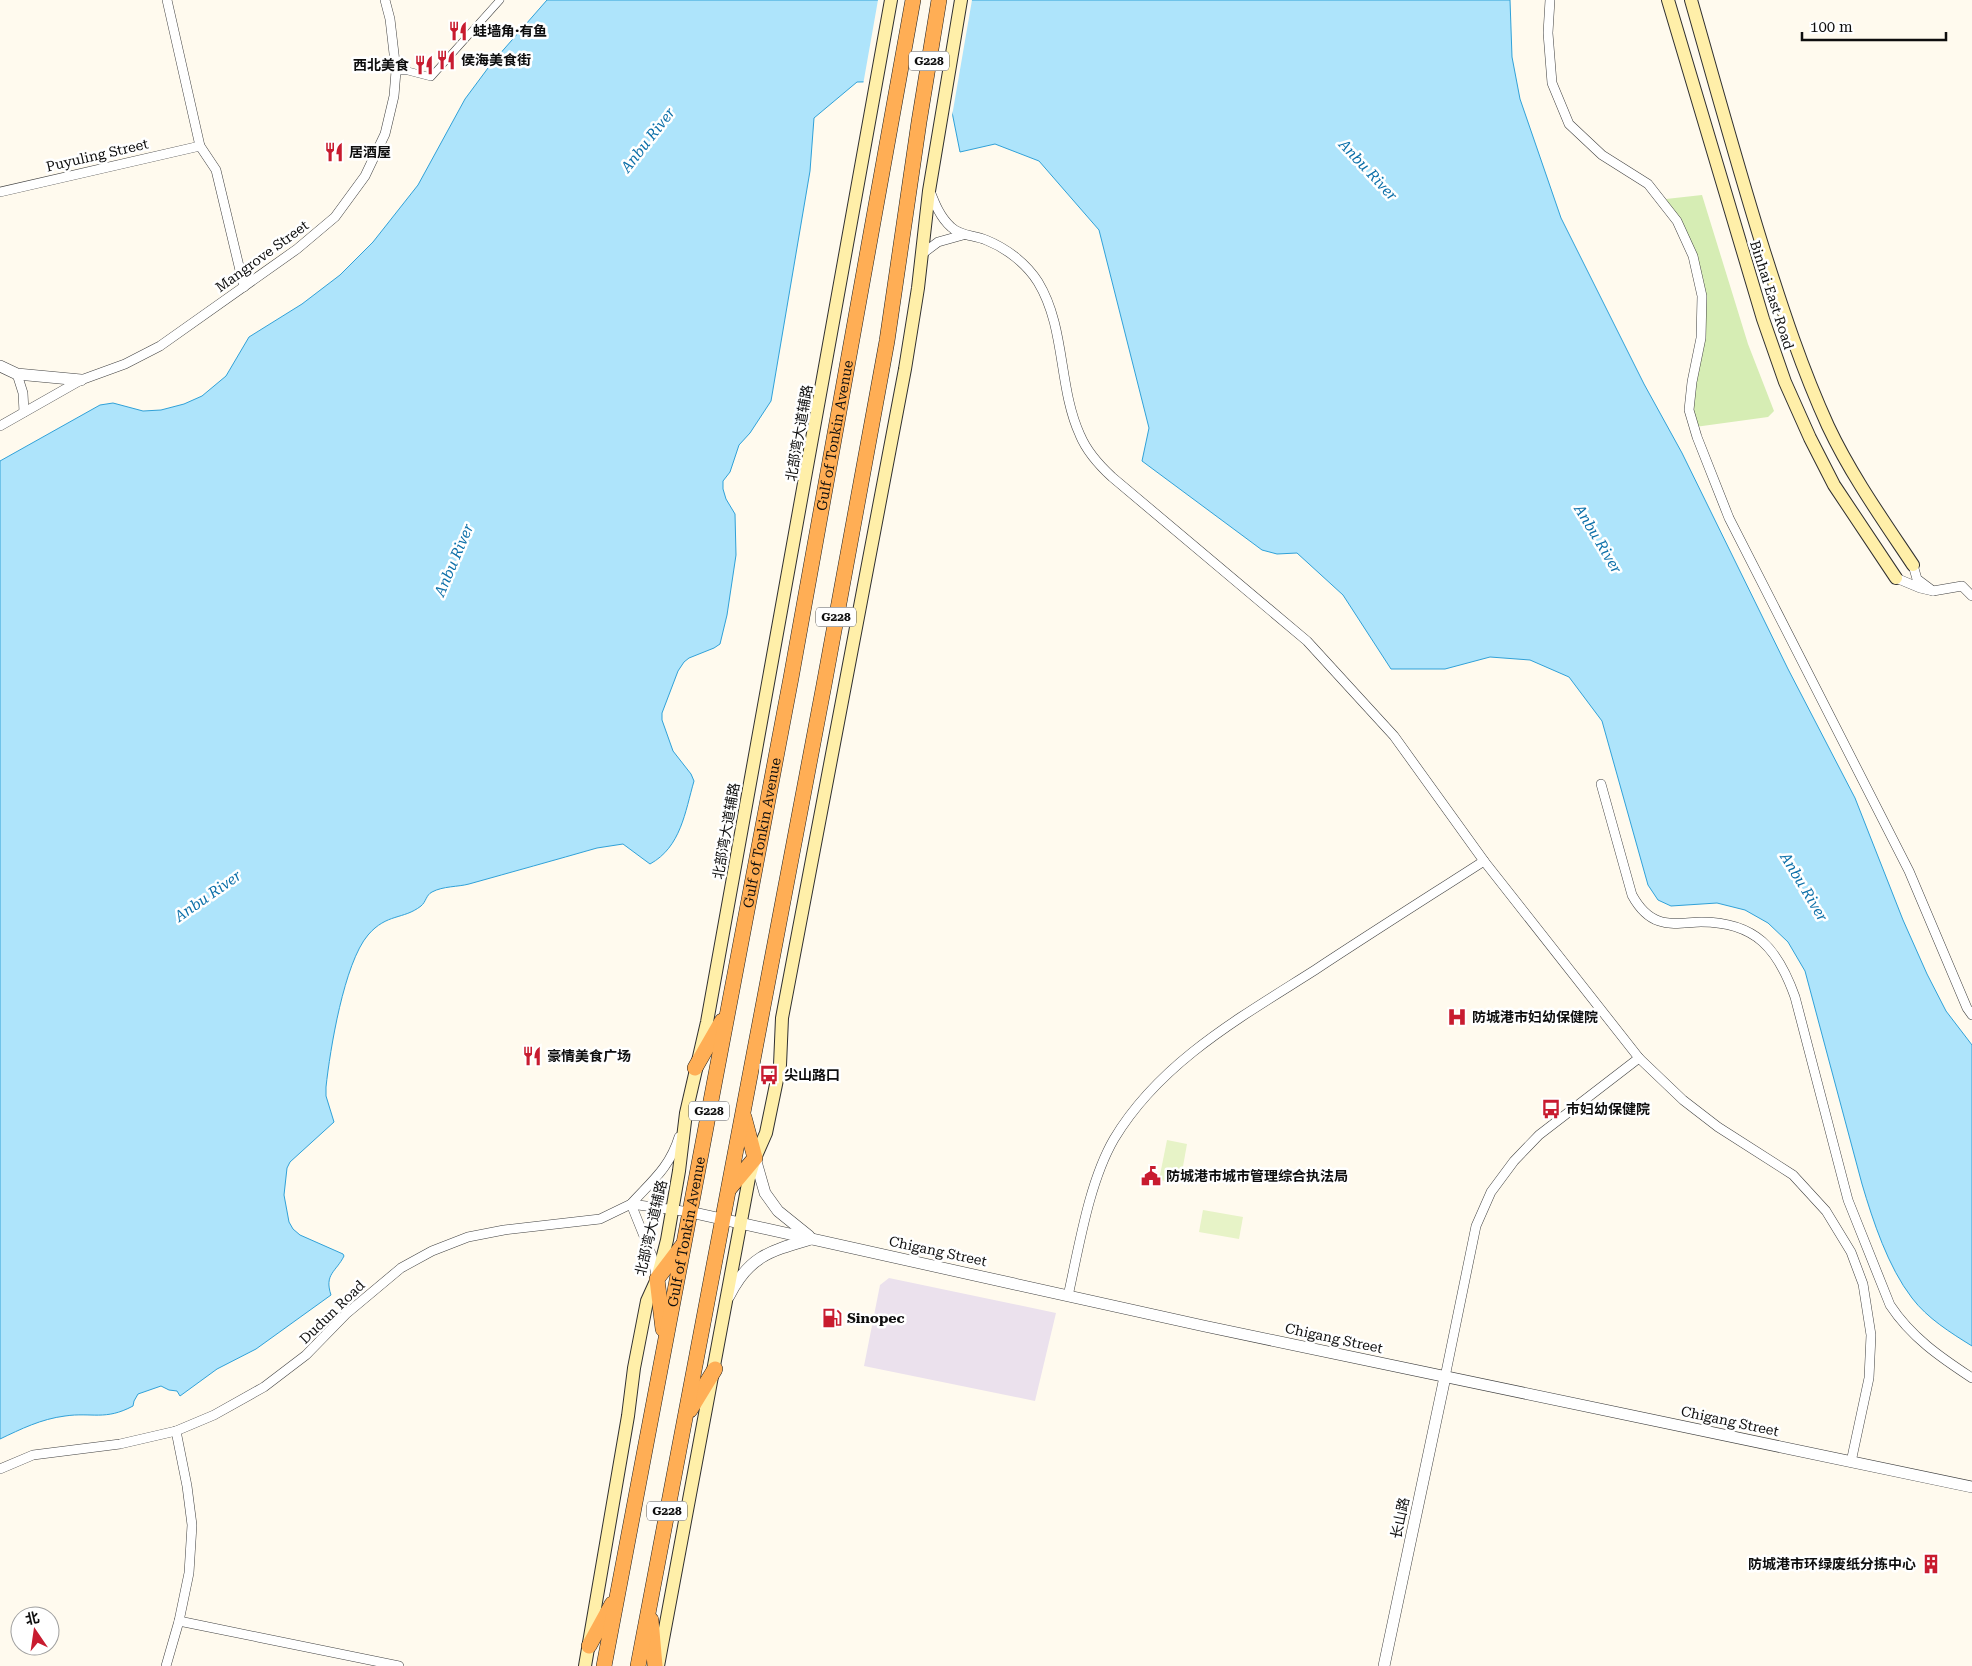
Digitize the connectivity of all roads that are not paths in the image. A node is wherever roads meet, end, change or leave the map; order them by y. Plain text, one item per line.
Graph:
1 (167, 0) edge
2 (386, 0) edge
3 (500, 0) edge
4 (891, 0) edge
5 (913, 0) edge
6 (940, 0) edge
7 (961, 0) edge
8 (1550, 0) edge
9 (1668, 0) edge
10 (1691, 0) edge
11 (396, 71) junction
12 (200, 146) junction
13 (930, 191) junction
14 (0, 192) edge
15 (963, 235) junction
16 (922, 254) junction
17 (244, 287) junction
18 (0, 366) edge
19 (17, 374) junction
20 (80, 380) junction
21 (24, 412) junction
22 (0, 426) edge
23 (1913, 565) joint
24 (1896, 578) joint
25 (1933, 590) junction
26 (1972, 596) edge
27 (1601, 784) dead end
28 (1484, 861) junction
29 (729, 1009) junction
30 (1972, 1015) edge
31 (1639, 1058) junction
32 (695, 1068) junction
33 (743, 1111) junction
34 (686, 1113) junction
35 (755, 1158) junction
36 (728, 1190) junction
37 (631, 1204) junction
38 (673, 1210) junction
39 (690, 1212) junction
40 (722, 1219) junction
41 (742, 1223) junction
42 (812, 1239) junction
43 (684, 1243) junction
44 (657, 1279) junction
45 (1068, 1296) junction
46 (728, 1298) junction
47 (665, 1344) junction
48 (714, 1369) junction
49 (1445, 1377) junction
50 (1972, 1378) edge
51 (684, 1420) junction
52 (176, 1432) junction
53 (1851, 1462) junction
54 (0, 1469) edge
55 (1972, 1487) edge
56 (618, 1592) junction
57 (650, 1602) junction
58 (179, 1621) junction
59 (589, 1646) junction
60 (166, 1666) edge
61 (399, 1666) edge
62 (578, 1666) edge
63 (585, 1666) edge
64 (604, 1666) edge
65 (638, 1666) edge
66 (657, 1666) edge
67 (1384, 1666) edge

1 - 12 street
2 - 11 street, Mangrove Street
3 - 11 street
4 - 32 main road, 北部湾大道辅路
5 - 29 highway, Gulf of Tonkin Avenue / G228
6 - 33 highway, G228
7 - 13 main road
8 - 30 street
9 - 24 main road, Binhai East Road
10 - 23 main road, Binhai East Road
11 - 17 street, Mangrove Street
12 - 14 street, Puyuling Street
12 - 17 street
13 - 15 street
13 - 16 main road
15 - 16 street
15 - 28 street
16 - 35 main road
17 - 20 street, Mangrove Street
18 - 19 street
19 - 20 street
19 - 21 street
20 - 21 street, Mangrove Street
21 - 22 street, Mangrove Street
23 - 25 street
24 - 25 street
25 - 26 street
27 - 50 street
28 - 31 street
28 - 45 street
29 - 32 highway
29 - 39 highway, Gulf of Tonkin Avenue / G228
31 - 49 street
31 - 53 street
32 - 34 main road, 北部湾大道辅路
33 - 35 highway
33 - 36 highway, G228
34 - 37 street
34 - 38 main road, 北部湾大道辅路
35 - 36 highway
35 - 41 main road
35 - 42 street
36 - 40 highway, G228
37 - 38 street
37 - 44 street
37 - 52 street, Dudun Road
38 - 39 street
38 - 44 main road, 北部湾大道辅路
39 - 40 street, Chigang Street
39 - 43 highway, Gulf of Tonkin Avenue / G228
40 - 41 street, Chigang Street
40 - 51 highway, G228
41 - 42 street, Chigang Street
41 - 46 main road
42 - 45 street, Chigang Street
42 - 46 street
43 - 44 highway
43 - 47 highway, Gulf of Tonkin Avenue / G228
44 - 47 highway
44 - 59 main road, 北部湾大道辅路
45 - 49 street, Chigang Street
46 - 48 main road
47 - 56 highway, Gulf of Tonkin Avenue / G228
48 - 51 highway
48 - 66 main road
49 - 53 street, Chigang Street
49 - 67 street, 长山路
51 - 57 highway, G228
52 - 54 street, Dudun Road
52 - 58 street
53 - 55 street, Chigang Street
56 - 59 highway
56 - 64 highway, Gulf of Tonkin Avenue / G228
57 - 65 highway, G228
57 - 66 highway
58 - 60 street
58 - 61 street
59 - 62 street
59 - 63 main road, 北部湾大道辅路

